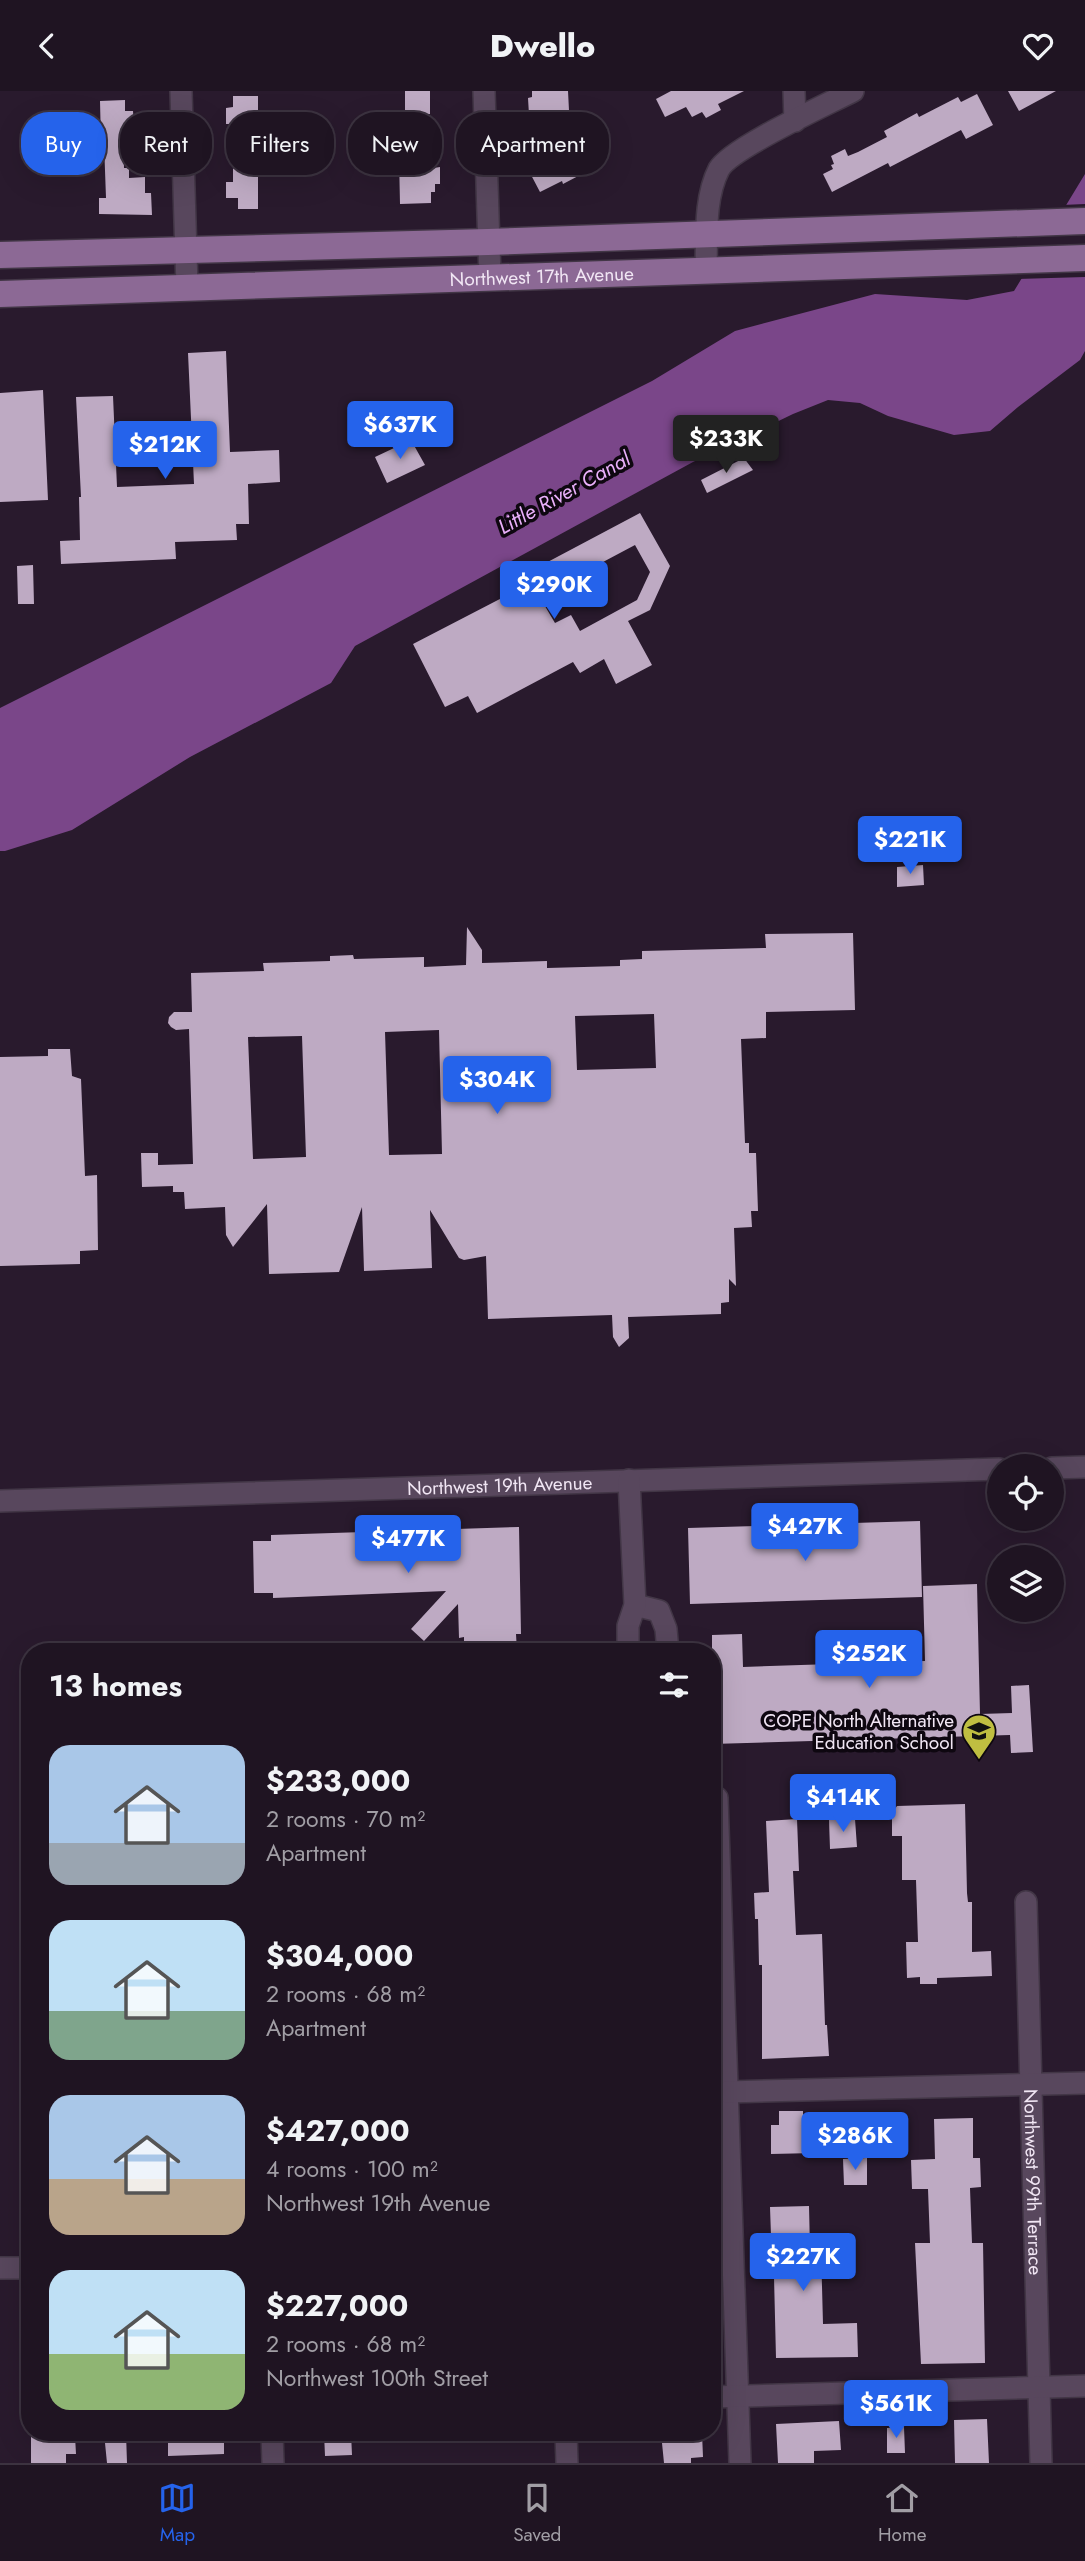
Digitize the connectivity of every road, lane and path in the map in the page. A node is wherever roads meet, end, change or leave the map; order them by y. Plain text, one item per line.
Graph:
1 (181, 91) edge
2 (484, 91) edge
3 (793, 91) edge
4 (853, 91) edge
5 (795, 121) junction
6 (1085, 221) edge
7 (707, 235) junction
8 (488, 242) junction
9 (301, 246) junction
10 (186, 249) junction
11 (0, 255) edge
12 (1085, 258) edge
13 (706, 269) junction
14 (490, 277) junction
15 (301, 283) junction
16 (187, 287) junction
17 (0, 294) edge
18 (1085, 1467) edge
19 (1064, 1468) edge
20 (987, 1469) edge
21 (629, 1480) junction
22 (0, 1501) edge
23 (635, 1605) junction
24 (628, 1643) edge
25 (667, 1643) edge
26 (1026, 1902) dead end
27 (721, 1916) edge
28 (1085, 2083) edge
29 (1030, 2084) junction
30 (727, 2092) junction
31 (0, 2268) edge
32 (21, 2268) edge
33 (1085, 2386) edge
34 (1040, 2387) junction
35 (738, 2396) junction
36 (721, 2397) edge
37 (272, 2441) edge
38 (566, 2441) edge
39 (273, 2463) edge
40 (567, 2463) edge
41 (740, 2463) edge
42 (1041, 2463) edge

1 - 10 street
2 - 8 street
3 - 5 street
4 - 5 street
5 - 7 street
6 - 7 main road, Northwest 17th Avenue
7 - 8 main road, Northwest 17th Avenue
7 - 13 street
8 - 9 main road, Northwest 17th Avenue
8 - 14 street
9 - 10 main road, Northwest 17th Avenue
9 - 15 main road
10 - 11 main road, Northwest 17th Avenue
10 - 16 street
12 - 13 main road, Northwest 17th Avenue
13 - 14 main road, Northwest 17th Avenue
14 - 15 main road, Northwest 17th Avenue
15 - 16 main road, Northwest 17th Avenue
16 - 17 main road, Northwest 17th Avenue
18 - 19 street
20 - 21 street, Northwest 19th Avenue
21 - 22 street, Northwest 19th Avenue
21 - 23 street
23 - 24 street
23 - 25 street
26 - 29 street, Northwest 99th Terrace
27 - 30 street
28 - 29 street
29 - 30 street
29 - 34 street, Northwest 99th Terrace
30 - 35 street
31 - 32 street
33 - 34 street
34 - 35 street
34 - 42 street, Northwest 99th Terrace
35 - 36 street
35 - 41 street
37 - 39 street
38 - 40 street

